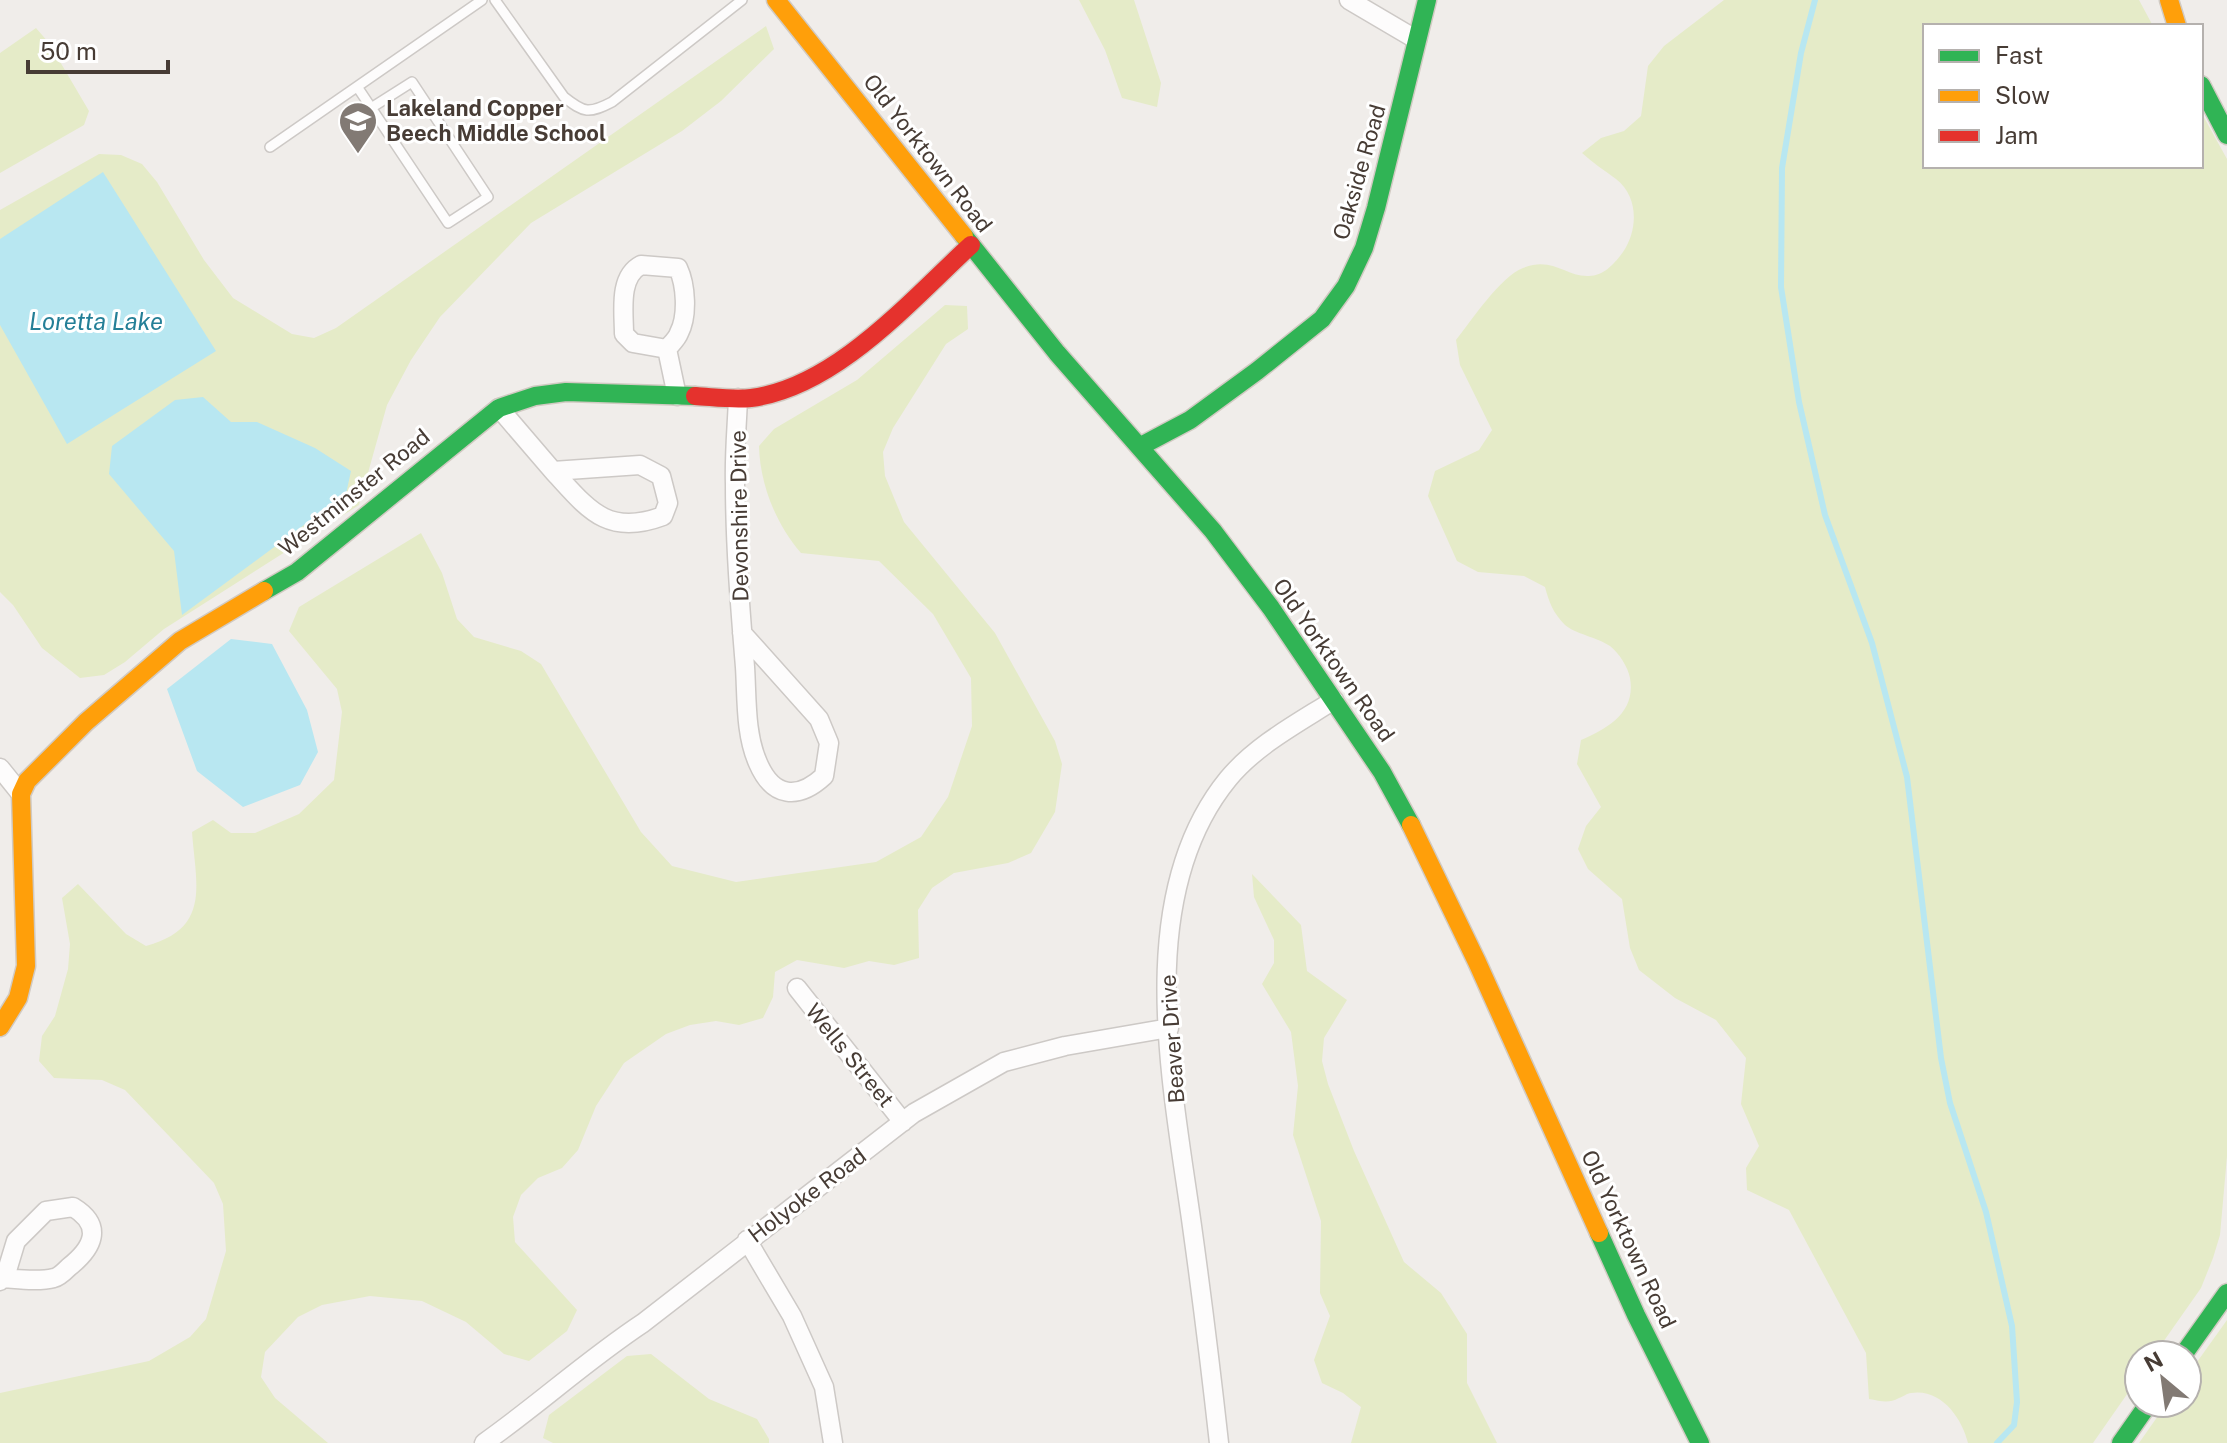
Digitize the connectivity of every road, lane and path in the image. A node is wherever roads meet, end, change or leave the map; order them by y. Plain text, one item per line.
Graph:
1 (482, 0) edge
2 (495, 0) edge
3 (742, 0) edge
4 (776, 0) edge
5 (1349, 0) edge
6 (1427, 0) edge
7 (2169, 0) edge
8 (2176, 24) edge
9 (1417, 40) junction
10 (358, 88) junction
11 (2203, 89) edge
12 (371, 108) junction
13 (2227, 135) edge
14 (270, 147) dead end
15 (971, 245) junction
16 (667, 349) junction
17 (677, 396) junction
18 (738, 398) junction
19 (499, 408) junction
20 (1141, 446) junction
21 (553, 471) junction
22 (742, 633) junction
23 (1334, 700) junction
24 (0, 768) edge
25 (21, 794) junction
26 (797, 988) dead end
27 (0, 1027) edge
28 (1169, 1028) junction
29 (903, 1122) junction
30 (747, 1240) junction
31 (1, 1280) edge
32 (2227, 1293) edge
33 (2194, 1339) edge
34 (2138, 1419) edge
35 (484, 1443) edge
36 (833, 1443) edge
37 (1219, 1443) edge
38 (1700, 1443) edge
39 (2121, 1443) edge

1 - 10 lane
2 - 3 lane
4 - 15 street, Old Yorktown Road
5 - 9 street
6 - 9 street, Oakside Road
7 - 8 street
9 - 20 street, Oakside Road
10 - 12 lane
10 - 14 lane
11 - 13 street
12 - 12 lane
15 - 18 street, Westminster Road
15 - 20 street, Old Yorktown Road
16 - 16 street
16 - 17 street
17 - 18 street, Westminster Road
17 - 19 street, Westminster Road
18 - 22 street, Devonshire Drive
19 - 21 street
19 - 25 street, Westminster Road
20 - 23 street, Old Yorktown Road
21 - 21 street
22 - 22 street, Devonshire Drive
23 - 28 street, Beaver Drive
23 - 38 street, Old Yorktown Road
24 - 25 street
25 - 27 street
26 - 29 street, Wells Street
28 - 29 street, Holyoke Road
28 - 37 street, Beaver Drive
29 - 30 street, Holyoke Road
30 - 35 street, Holyoke Road
30 - 36 street
31 - 31 street
32 - 33 street
34 - 39 street

